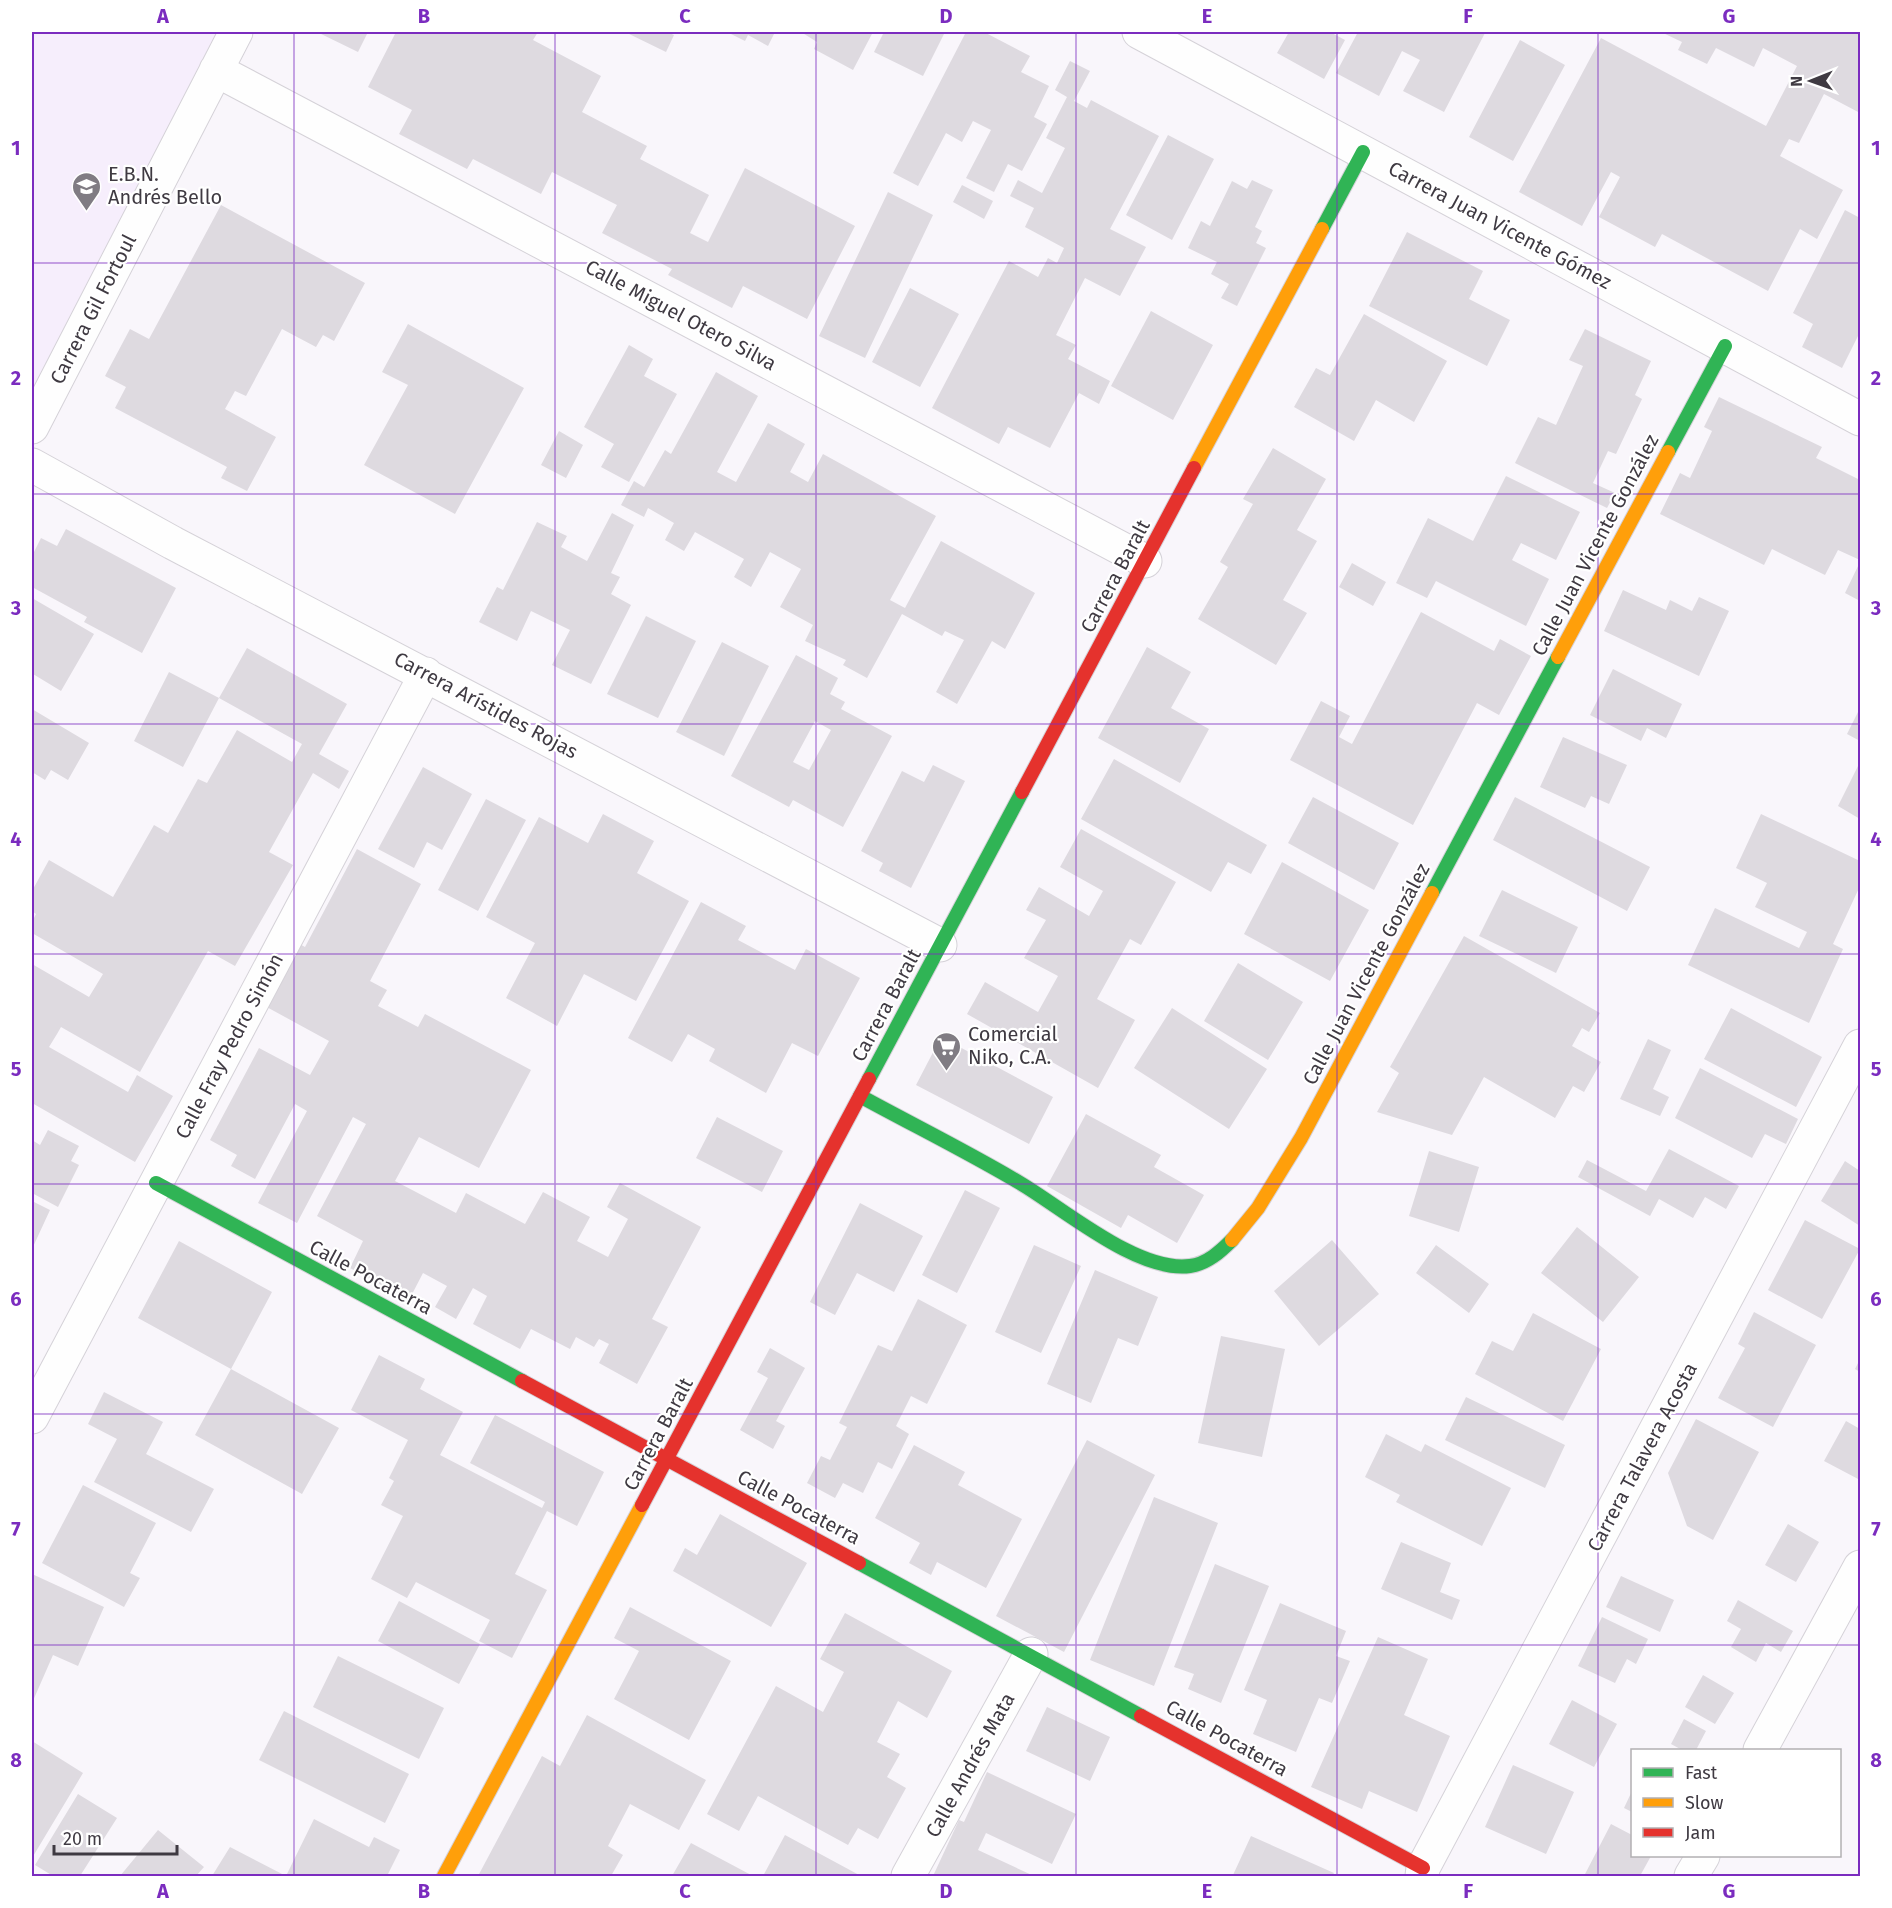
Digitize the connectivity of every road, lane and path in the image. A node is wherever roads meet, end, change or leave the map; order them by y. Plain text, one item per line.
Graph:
1 (236, 32) edge
2 (1139, 32) edge
3 (216, 70) junction
4 (1363, 152) junction
5 (1725, 345) junction
6 (1860, 419) edge
7 (32, 427) edge
8 (32, 465) edge
9 (1145, 561) junction
10 (426, 674) junction
11 (940, 945) junction
12 (1860, 1046) edge
13 (860, 1096) junction
14 (156, 1183) junction
15 (32, 1417) edge
16 (667, 1458) junction
17 (1860, 1567) edge
18 (1031, 1654) junction
19 (1761, 1749) edge
20 (1702, 1857) edge
21 (1423, 1872) edge
22 (444, 1876) edge
23 (908, 1876) edge
24 (1691, 1876) edge

1 - 3 street, Carrera Gil Fortoul
2 - 4 street, Carrera Juan Vicente Gómez
3 - 7 street, Carrera Gil Fortoul
3 - 9 street, Calle Miguel Otero Silva
4 - 5 street, Carrera Juan Vicente Gómez
4 - 9 street, Carrera Baralt
5 - 6 street, Carrera Juan Vicente Gómez
5 - 13 street, Calle Juan Vicente González
8 - 10 street, Carrera Arístides Rojas
9 - 11 street, Carrera Baralt
10 - 11 street, Carrera Arístides Rojas
10 - 14 street, Calle Fray Pedro Simón
11 - 13 street, Carrera Baralt
12 - 21 street, Carrera Talavera Acosta
13 - 16 street, Carrera Baralt
14 - 15 street, Calle Fray Pedro Simón
14 - 16 street, Calle Pocaterra
16 - 18 street, Calle Pocaterra
16 - 22 street, Carrera Baralt
17 - 19 street
18 - 21 street, Calle Pocaterra
18 - 23 street, Calle Andrés Mata
20 - 24 street

